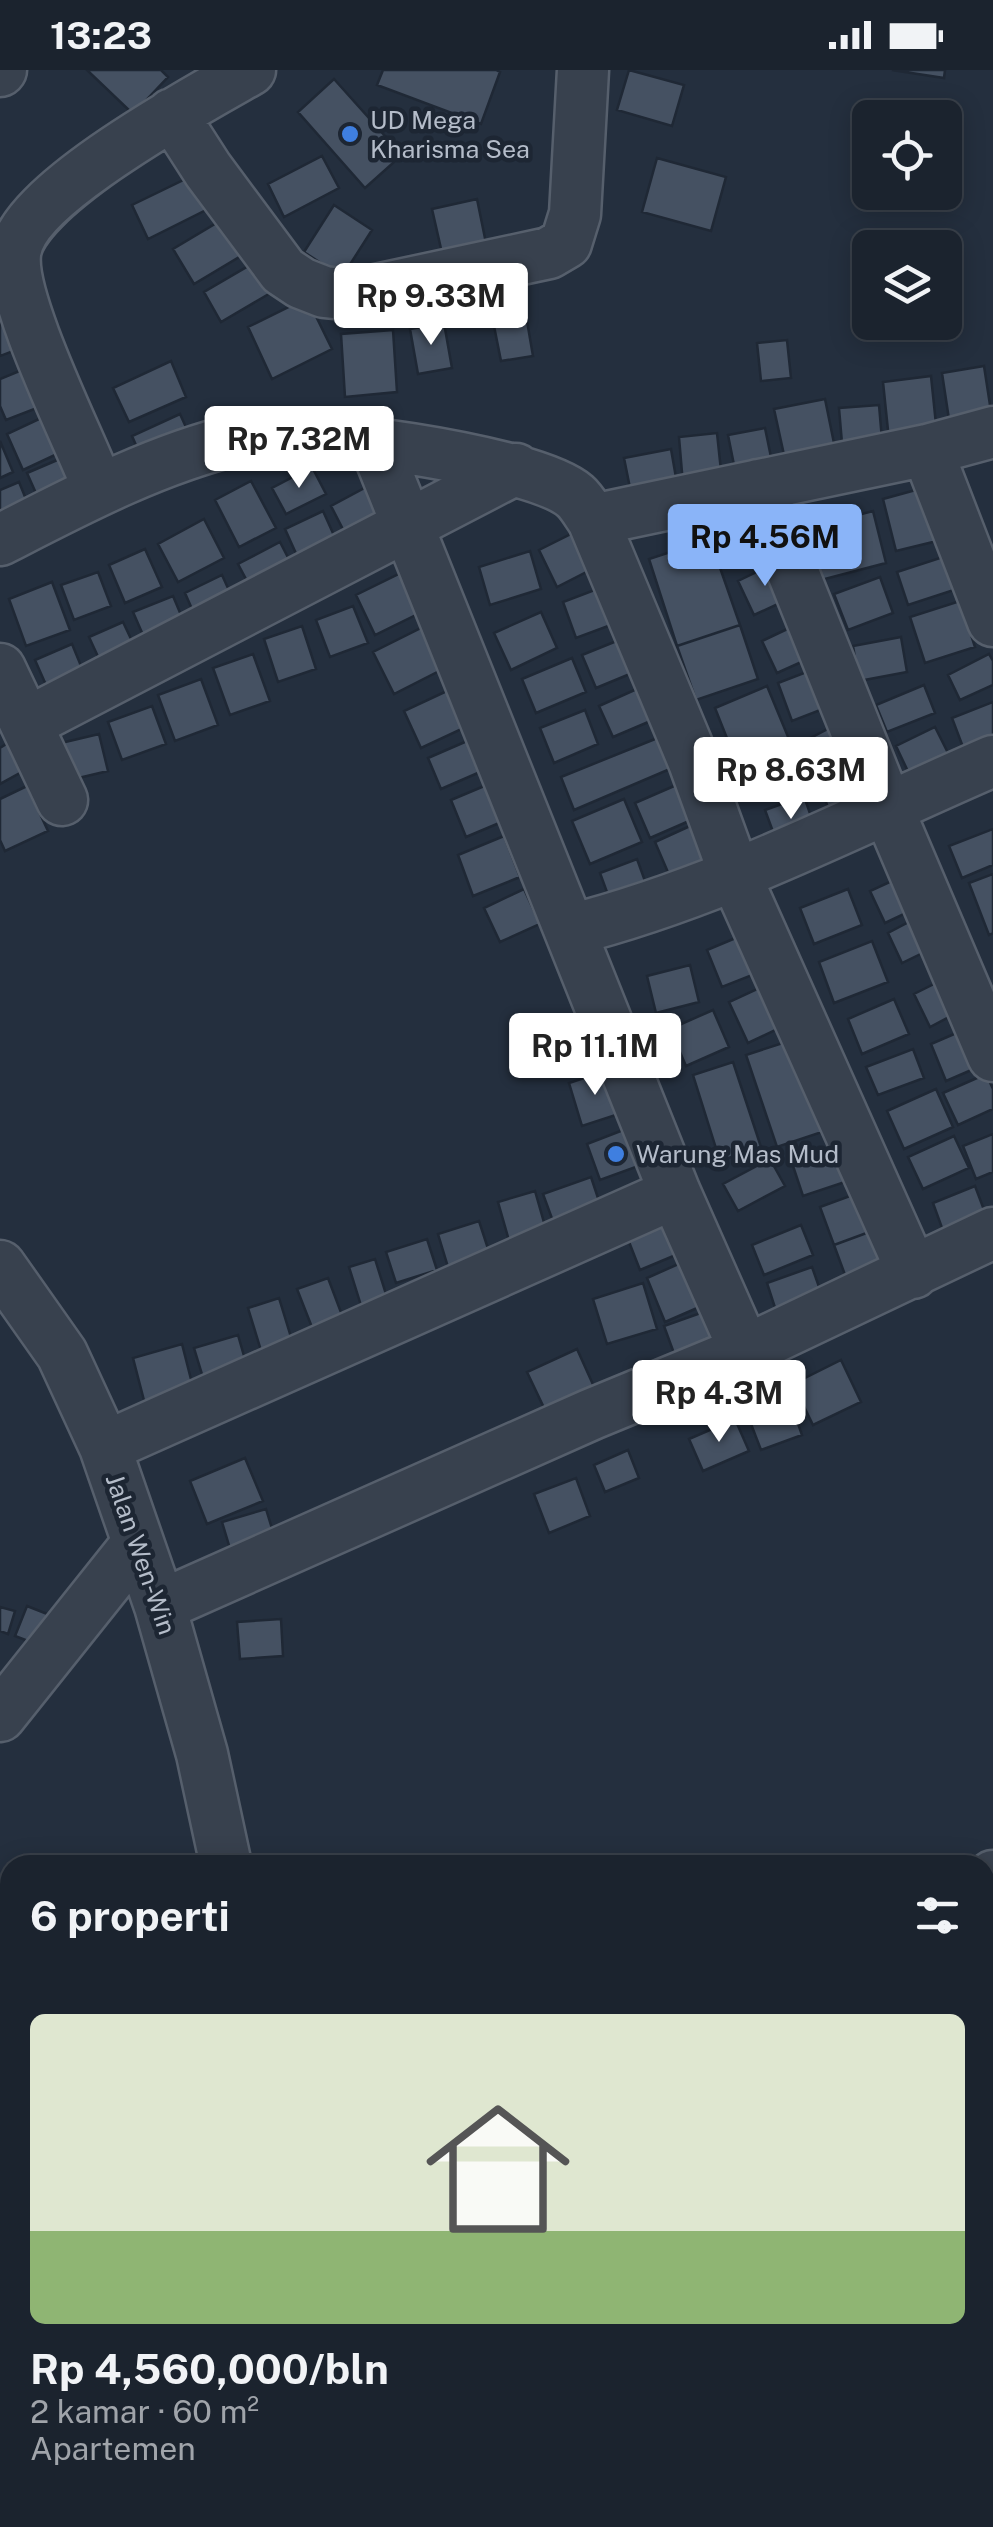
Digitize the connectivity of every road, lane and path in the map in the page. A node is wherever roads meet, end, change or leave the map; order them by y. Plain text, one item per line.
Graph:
1 (250, 70) edge
2 (582, 70) edge
3 (172, 114) junction
4 (993, 432) edge
5 (374, 444) junction
6 (927, 450) junction
7 (516, 469) junction
8 (758, 485) junction
9 (100, 490) junction
10 (593, 520) junction
11 (406, 526) junction
12 (0, 540) edge
13 (993, 621) edge
14 (0, 669) edge
15 (27, 723) junction
16 (993, 761) edge
17 (62, 800) dead end
18 (886, 807) junction
19 (735, 875) junction
20 (570, 930) junction
21 (993, 1056) edge
22 (674, 1193) junction
23 (993, 1233) edge
24 (0, 1266) edge
25 (913, 1273) junction
26 (745, 1351) junction
27 (105, 1447) junction
28 (138, 1543) junction
29 (160, 1606) junction
30 (0, 1716) edge
31 (224, 1855) edge

1 - 3 street
2 - 3 street
3 - 9 street
4 - 6 street
5 - 7 street
5 - 9 street
5 - 11 street
6 - 8 street
6 - 13 street
7 - 10 street
7 - 11 street
8 - 10 street
8 - 18 street
9 - 12 street
10 - 19 street
11 - 15 street
11 - 20 street
14 - 15 street
15 - 17 street
16 - 18 street
18 - 19 street
18 - 21 street
19 - 20 street
19 - 25 street
20 - 22 street
22 - 26 street
22 - 27 street
23 - 25 street
24 - 27 street, Jalan Wen-Win
25 - 26 street
26 - 29 street
27 - 28 street, Jalan Wen-Win
28 - 29 street, Jalan Wen-Win
28 - 30 street
29 - 31 street, Jalan Wen-Win

